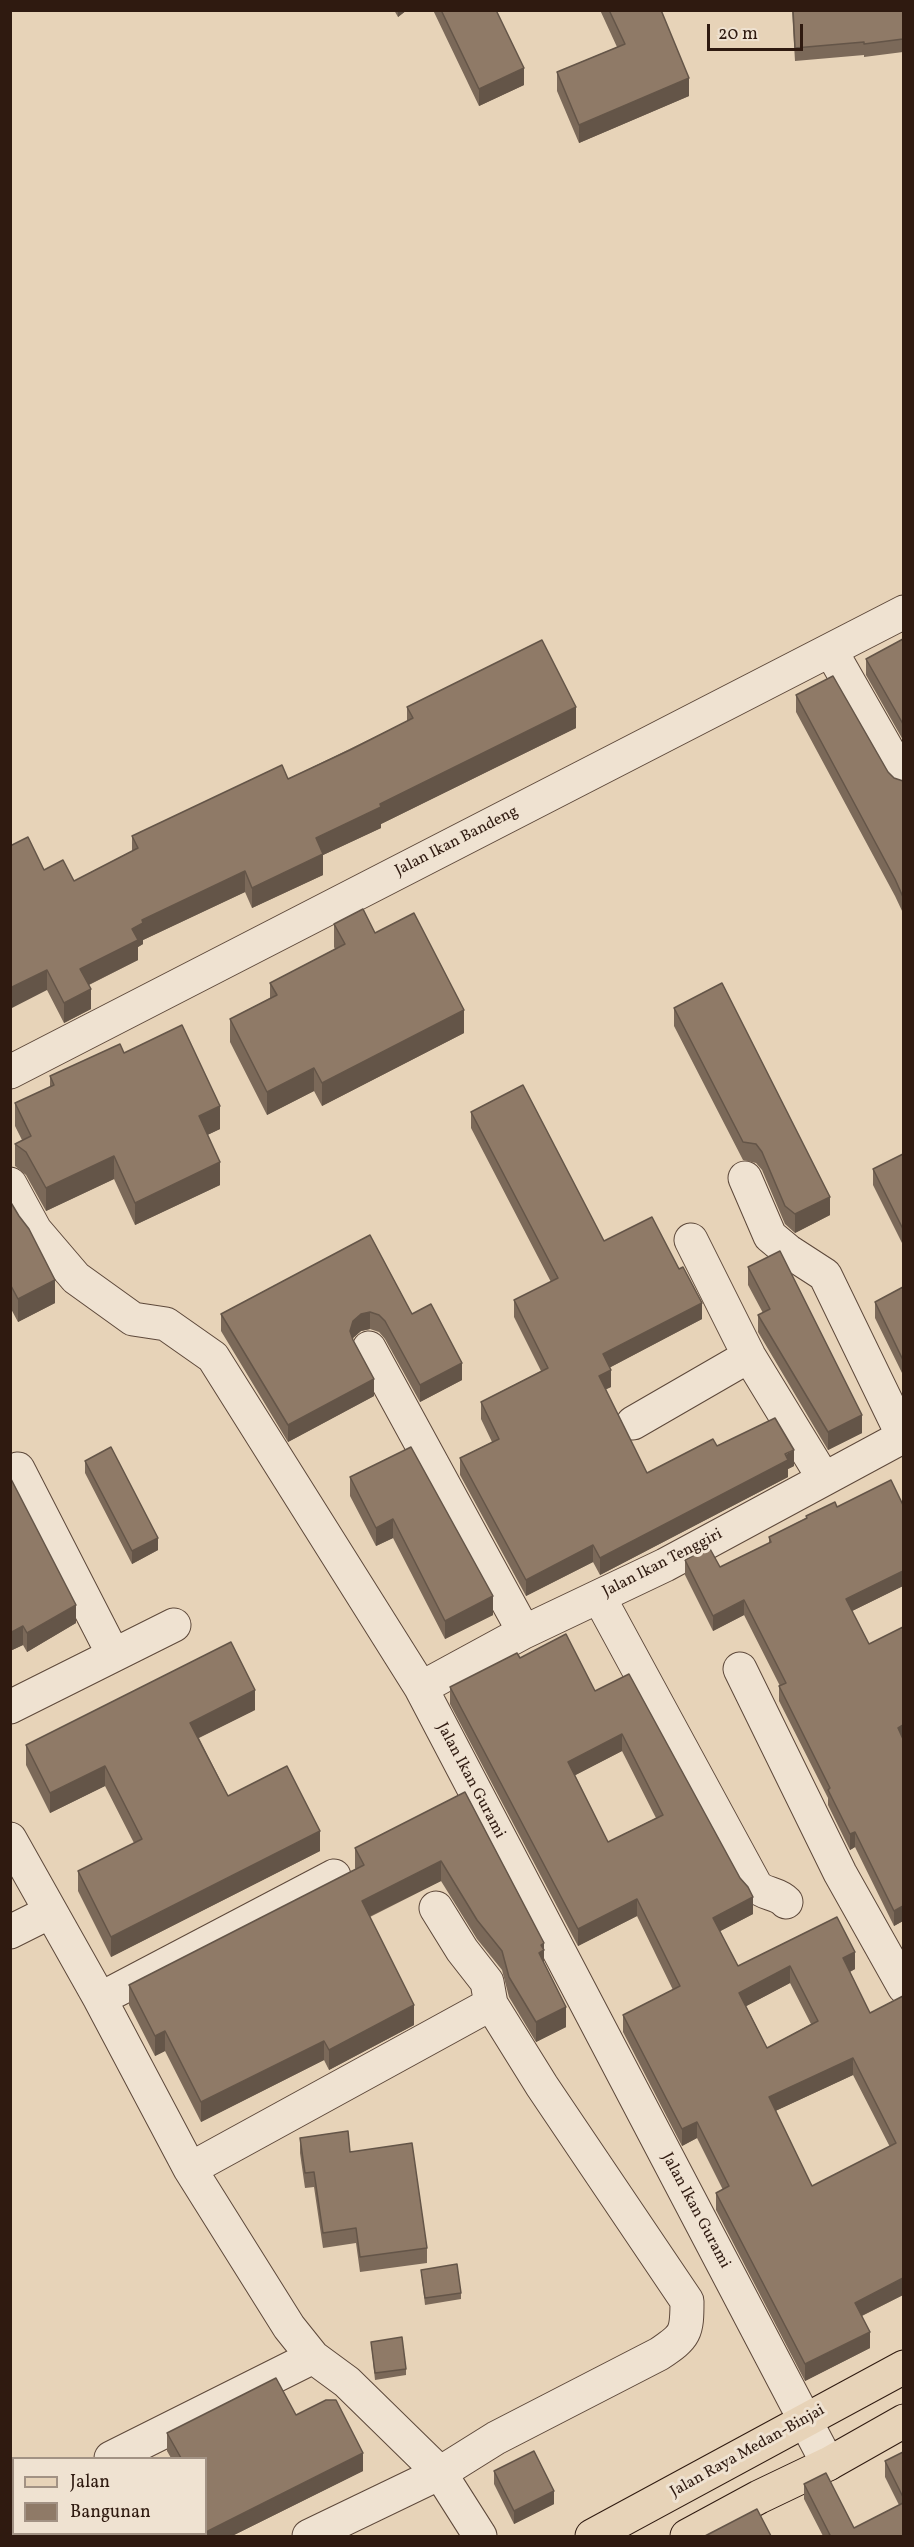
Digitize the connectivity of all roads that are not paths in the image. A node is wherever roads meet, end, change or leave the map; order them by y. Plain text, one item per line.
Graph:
1 (903, 612) edge
2 (831, 651) junction
3 (903, 779) edge
4 (10, 1072) edge
5 (745, 1178) dead end
6 (10, 1184) edge
7 (691, 1240) dead end
8 (369, 1348) dead end
9 (749, 1356) junction
10 (633, 1423) dead end
11 (903, 1436) edge
12 (18, 1469) dead end
13 (824, 1479) junction
14 (599, 1597) junction
15 (174, 1625) dead end
16 (524, 1632) junction
17 (113, 1654) junction
18 (740, 1669) dead end
19 (421, 1688) junction
20 (10, 1707) edge
21 (10, 1839) edge
22 (334, 1876) dead end
23 (786, 1902) dead end
24 (436, 1908) dead end
25 (50, 1912) junction
26 (10, 1932) edge
27 (903, 1987) edge
28 (100, 1999) junction
29 (491, 2004) junction
30 (190, 2169) junction
31 (313, 2357) junction
32 (903, 2367) edge
33 (805, 2421) junction
34 (903, 2421) edge
35 (113, 2457) edge
36 (828, 2464) junction
37 (440, 2474) junction
38 (309, 2536) edge
39 (480, 2536) edge
40 (592, 2536) edge
41 (687, 2536) edge

1 - 2 street, Jalan Ikan Bandeng
2 - 3 street
2 - 4 street, Jalan Ikan Bandeng
5 - 11 street
6 - 19 street, Jalan Ikan Gurami
7 - 9 street
8 - 16 street
9 - 10 street
9 - 13 street
11 - 13 street, Jalan Ikan Tenggiri
12 - 17 street
13 - 14 street, Jalan Ikan Tenggiri
14 - 16 street, Jalan Ikan Tenggiri
14 - 23 street
15 - 17 street
16 - 19 street, Jalan Ikan Tenggiri
17 - 20 street
18 - 27 street
19 - 33 street, Jalan Ikan Gurami
21 - 25 street
22 - 28 street
24 - 29 street
25 - 26 street
25 - 28 street
28 - 30 street
29 - 30 street
29 - 37 street
30 - 31 street
31 - 35 street
31 - 37 street
32 - 33 main road, Jalan Raya Medan-Binjai
33 - 36 street, Jalan Ikan Gurami
33 - 40 main road, Jalan Raya Medan-Binjai
34 - 36 main road
36 - 41 main road
37 - 38 street
37 - 39 street

